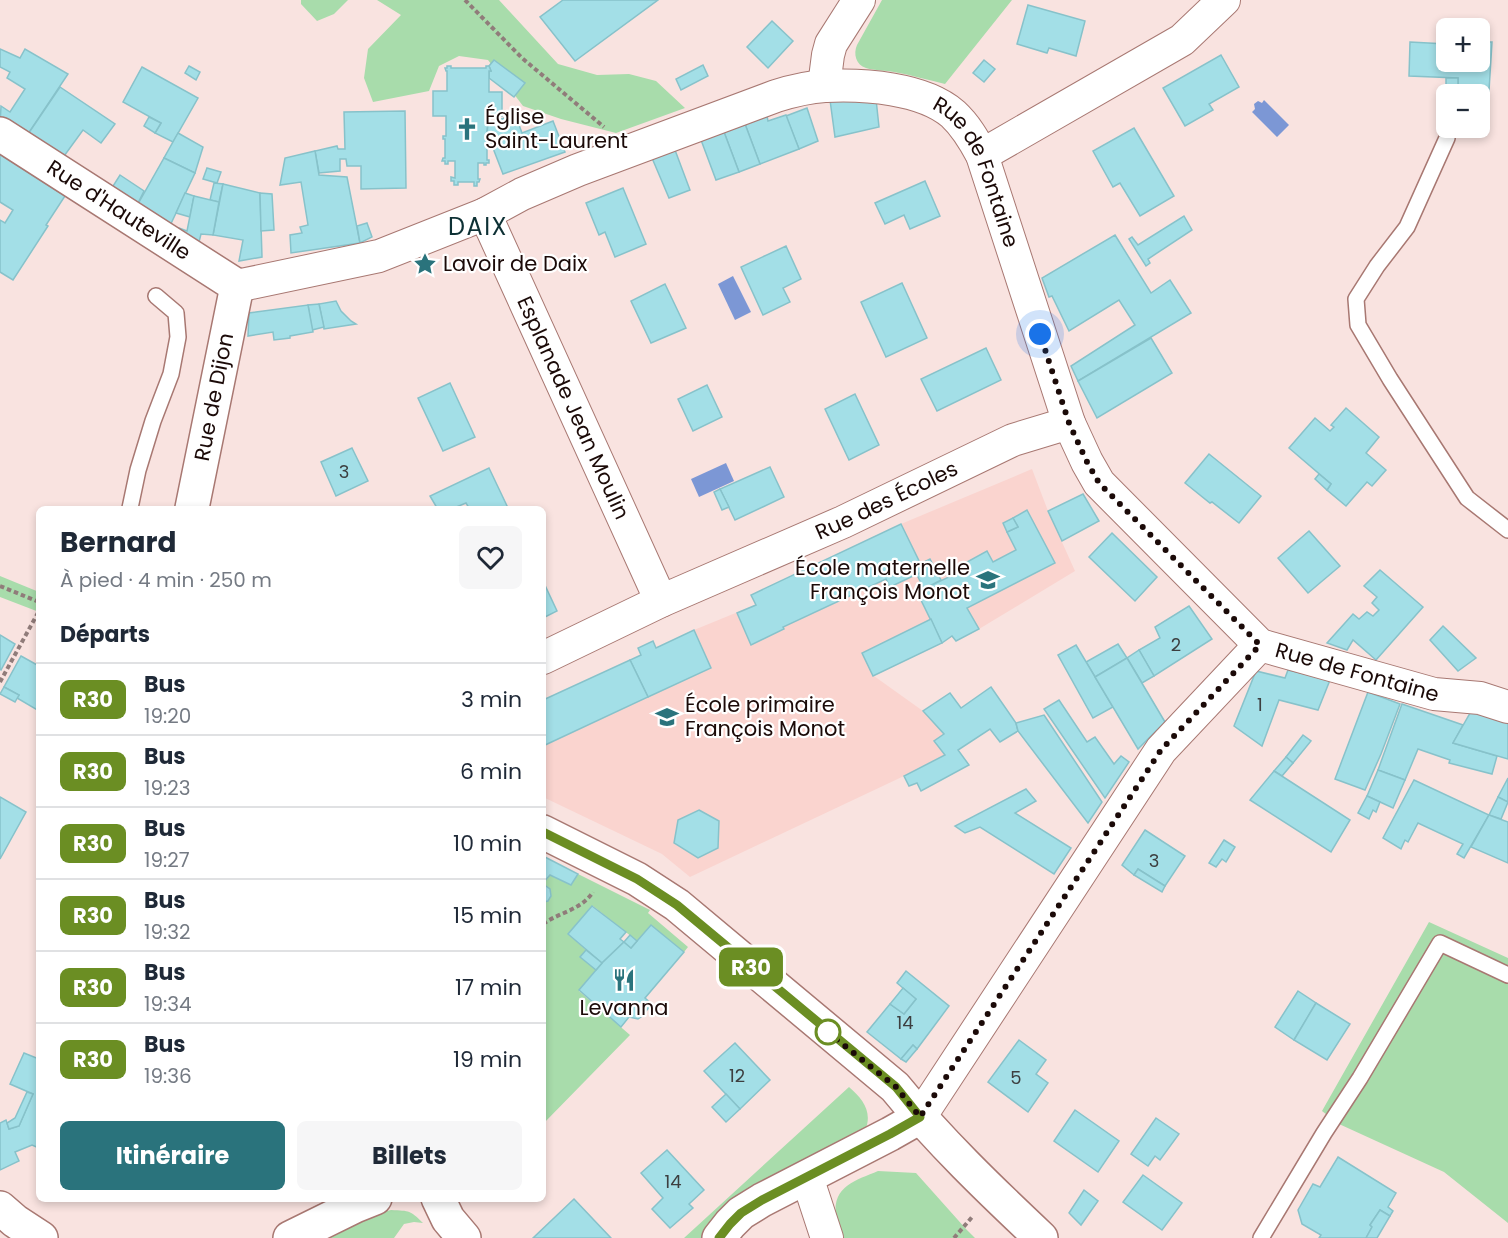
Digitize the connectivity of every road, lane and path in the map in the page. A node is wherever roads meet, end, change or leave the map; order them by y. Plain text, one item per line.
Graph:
1 (465, 0) edge
2 (859, 0) edge
3 (1224, 0) edge
4 (824, 86) junction
5 (596, 130) dead end
6 (0, 134) edge
7 (1447, 138) dead end
8 (982, 155) junction
9 (485, 214) junction
10 (237, 286) junction
11 (156, 296) dead end
12 (1069, 423) junction
13 (130, 506) edge
14 (192, 506) edge
15 (1508, 530) edge
16 (0, 586) edge
17 (36, 601) edge
18 (662, 601) junction
19 (36, 616) edge
20 (1260, 645) junction
21 (546, 657) edge
22 (0, 682) edge
23 (1508, 707) edge
24 (546, 834) edge
25 (607, 864) junction
26 (546, 922) edge
27 (1508, 975) edge
28 (920, 1117) junction
29 (807, 1177) junction
30 (365, 1202) edge
31 (440, 1202) edge
32 (0, 1208) edge
33 (41, 1238) edge
34 (290, 1238) edge
35 (464, 1238) edge
36 (719, 1238) edge
37 (827, 1238) edge
38 (1041, 1238) edge
39 (1262, 1238) edge

1 - 5 path
2 - 4 street
3 - 8 street
4 - 8 street, Rue de Fontaine
4 - 9 street, Rue de Fontaine
6 - 10 street, Rue d'Hauteville
7 - 15 lane
8 - 12 street, Rue de Fontaine
9 - 10 street, Rue de Fontaine
9 - 18 street, Esplanade Jean Moulin
10 - 14 street, Rue de Dijon
11 - 13 lane
12 - 18 street, Rue des Écoles
12 - 20 street, Rue de Fontaine
16 - 17 path
18 - 21 street, Rue des Écoles
19 - 22 path
20 - 23 street, Rue de Fontaine
20 - 28 street
24 - 25 street
25 - 26 path
25 - 28 street
27 - 39 lane
28 - 29 street
28 - 38 street
29 - 36 street
29 - 37 street
30 - 34 street
31 - 35 street
32 - 33 street

